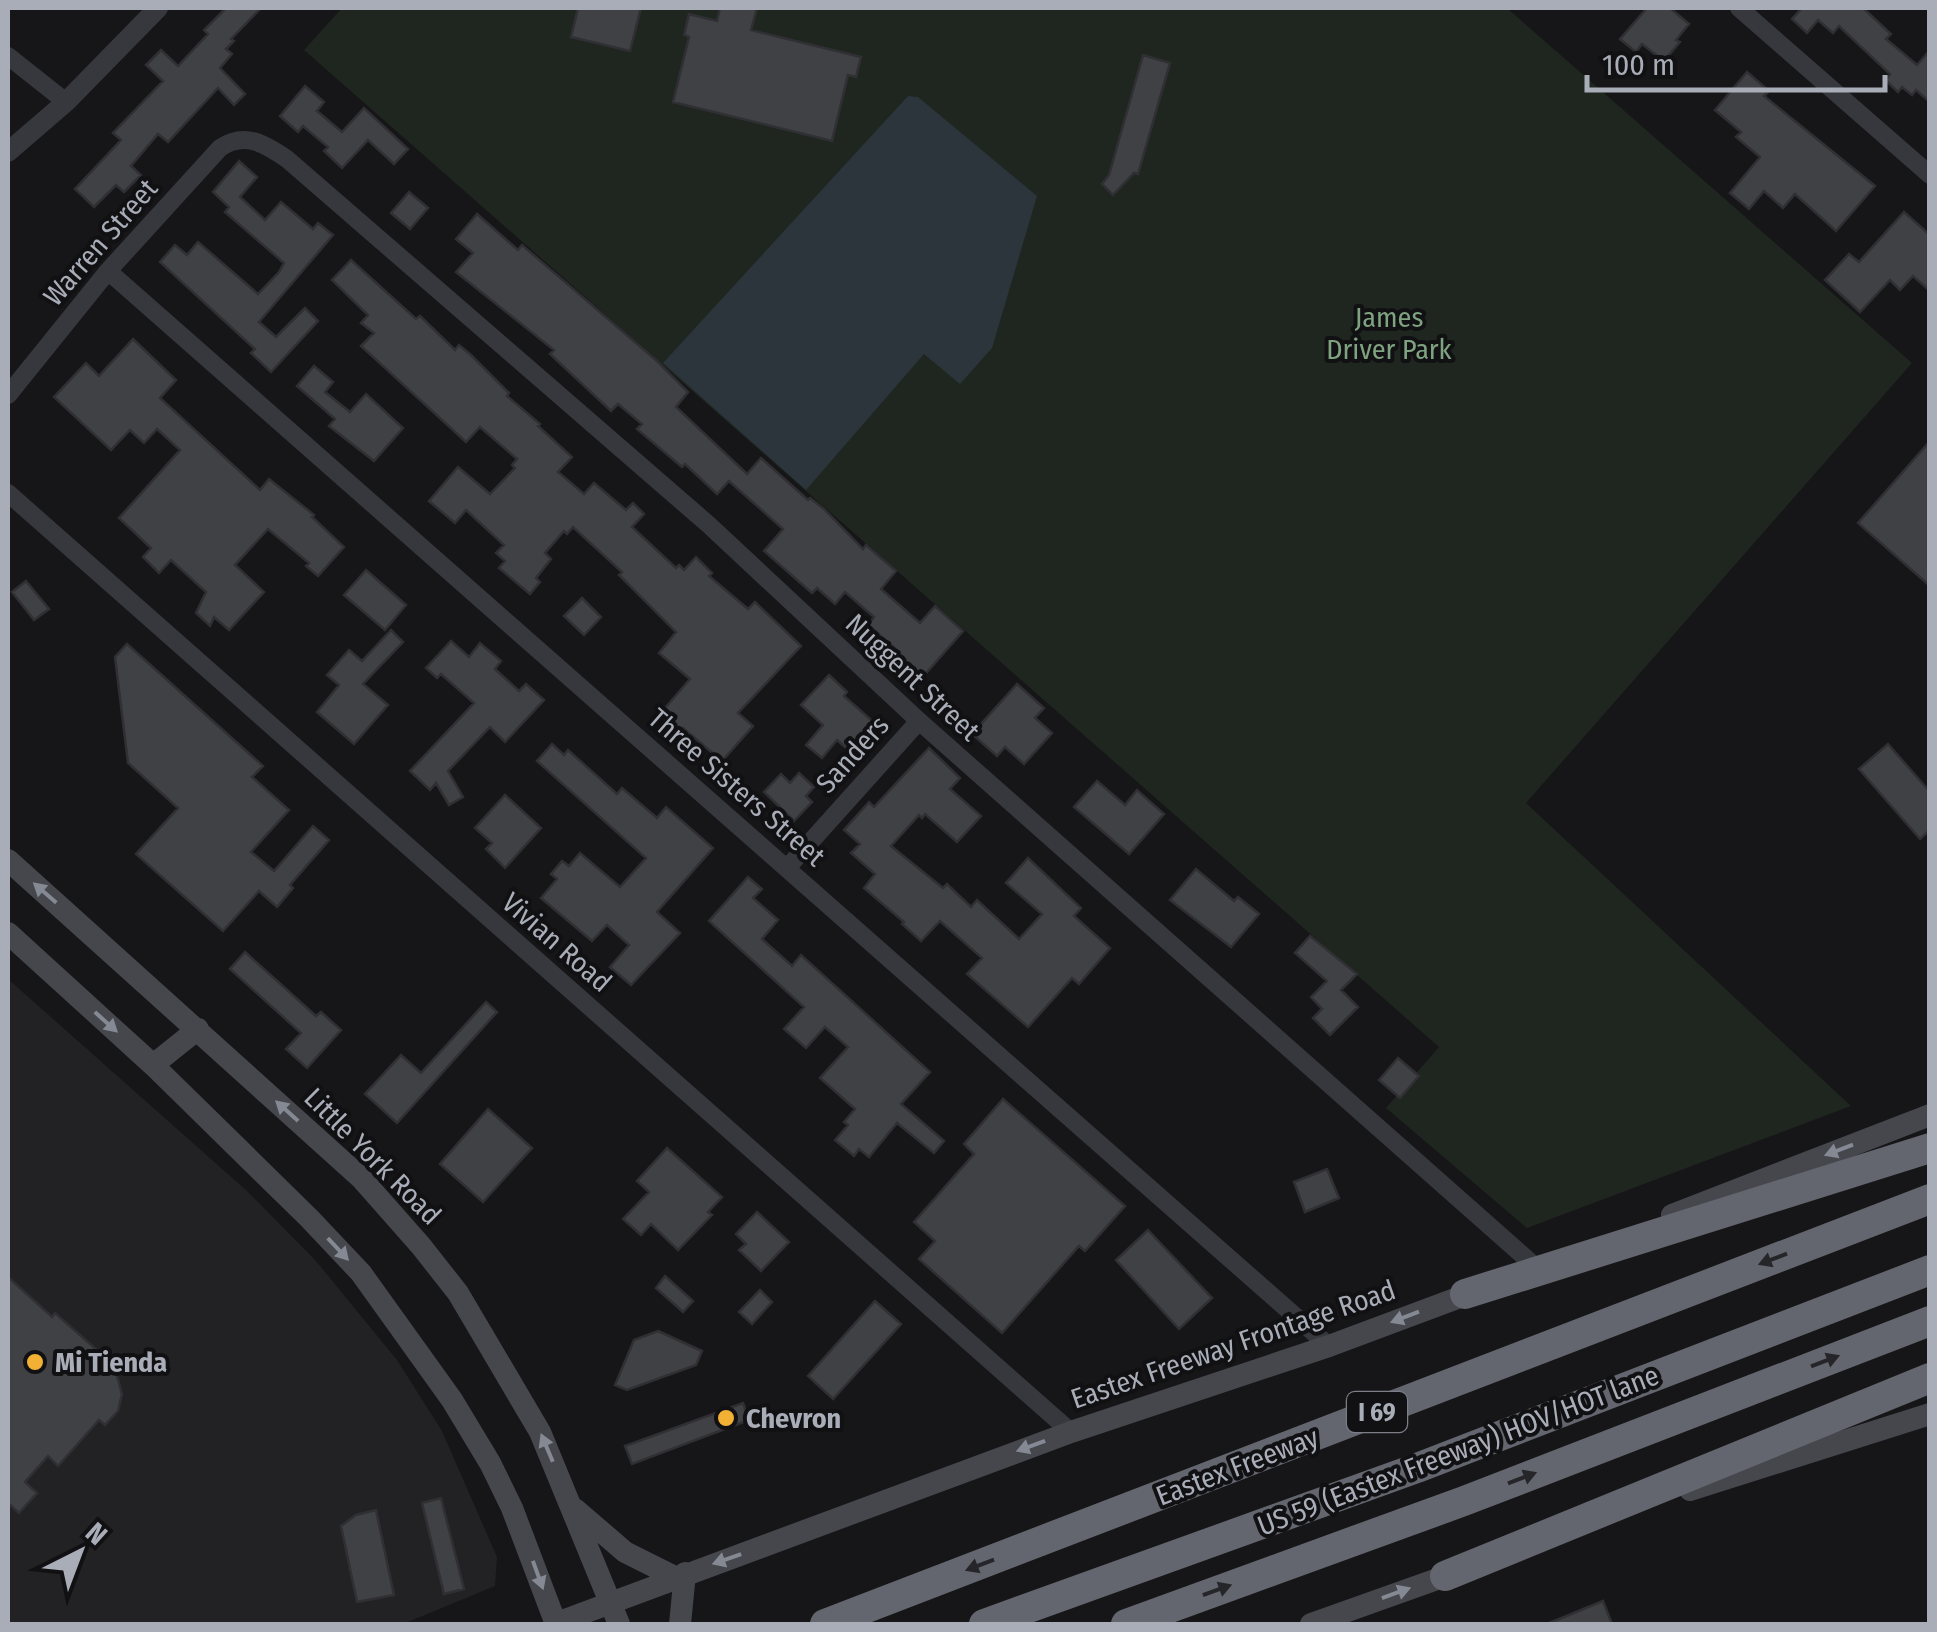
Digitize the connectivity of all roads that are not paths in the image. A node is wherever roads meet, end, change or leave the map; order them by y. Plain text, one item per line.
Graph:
1 (158, 8) edge
2 (1740, 8) edge
3 (8, 56) edge
4 (66, 102) junction
5 (245, 139) joint
6 (8, 152) edge
7 (1930, 175) edge
8 (108, 271) junction
9 (8, 396) edge
10 (8, 493) edge
11 (919, 721) junction
12 (8, 860) edge
13 (787, 868) junction
14 (8, 933) edge
15 (198, 1030) junction
16 (154, 1065) junction
17 (1930, 1115) edge
18 (1930, 1148) edge
19 (1930, 1199) edge
20 (1536, 1268) junction
21 (1930, 1270) edge
22 (1466, 1294) junction
23 (1930, 1320) edge
24 (1329, 1346) junction
25 (1930, 1378) edge
26 (1930, 1414) edge
27 (1071, 1432) junction
28 (571, 1505) junction
29 (680, 1575) junction
30 (1446, 1576) junction
31 (615, 1614) edge
32 (1354, 1618) edge
33 (555, 1624) edge
34 (680, 1624) edge
35 (825, 1624) edge
36 (984, 1624) edge
37 (1126, 1624) edge
38 (1311, 1624) edge

1 - 4 street
2 - 7 street
3 - 4 street
4 - 6 street
5 - 8 street, Warren Street
5 - 11 street, Nuggent Street
8 - 9 street, Warren Street
8 - 13 street, Three Sisters Street
10 - 27 street, Vivian Road
11 - 13 street, Sanders
11 - 20 street, Nuggent Street
15 -> 12 main road, Little York Road
13 - 24 street, Three Sisters Street
14 -> 16 main road
15 - 16 main road
28 -> 15 main road, Little York Road
16 -> 33 main road
17 -> 20 main road, Eastex Freeway Frontage Road
18 - 22 highway
19 -> 35 highway, Eastex Freeway / I 69
20 - 22 main road, Eastex Freeway Frontage Road
21 - 36 highway, US 59 (Eastex Freeway) HOV/HOT lane / I 69
22 -> 24 main road, Eastex Freeway Frontage Road
37 -> 23 highway
24 - 27 main road, Eastex Freeway Frontage Road
25 - 30 highway
26 - 30 main road
27 -> 29 main road, Eastex Freeway Frontage Road
28 - 29 main road
28 - 31 main road, Little York Road
29 - 31 main road, Eastex Freeway Frontage Road
29 - 34 main road
32 -> 30 main road
31 - 33 main road, Eastex Freeway Frontage Road
32 - 38 main road

